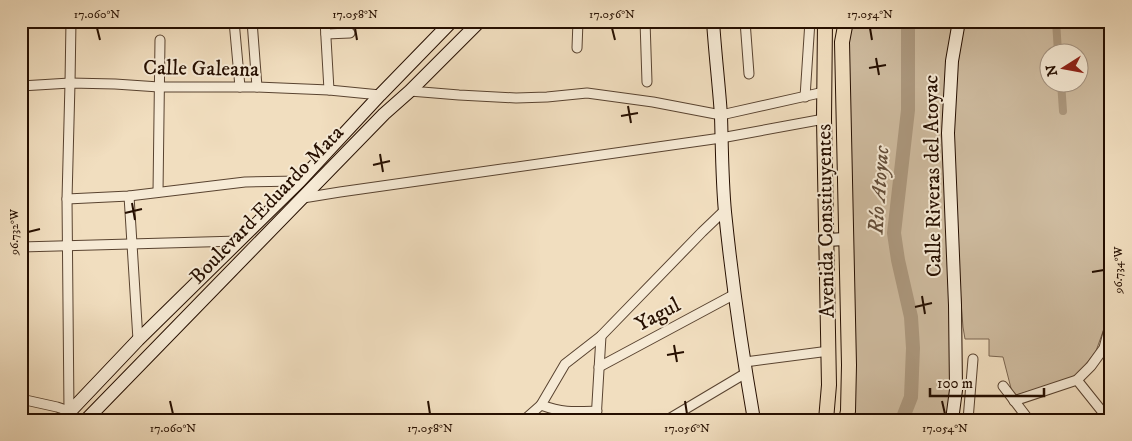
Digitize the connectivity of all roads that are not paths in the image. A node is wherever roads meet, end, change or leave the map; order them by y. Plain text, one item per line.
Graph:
1 (70, 21) edge
2 (234, 21) edge
3 (252, 21) edge
4 (325, 21) edge
5 (480, 21) edge
6 (578, 21) edge
7 (645, 21) edge
8 (713, 21) edge
9 (745, 21) edge
10 (810, 21) edge
11 (825, 21) edge
12 (846, 21) edge
13 (959, 21) edge
14 (448, 23) edge
15 (350, 33) dead end
16 (326, 34) junction
17 (160, 40) dead end
18 (577, 48) dead end
19 (431, 70) junction
20 (750, 74) dead end
21 (647, 82) dead end
22 (70, 83) junction
23 (21, 86) edge
24 (159, 86) junction
25 (240, 87) junction
26 (257, 87) junction
27 (329, 90) junction
28 (410, 91) junction
29 (824, 92) junction
30 (380, 95) junction
31 (805, 97) junction
32 (721, 115) junction
33 (824, 119) junction
34 (722, 138) junction
35 (300, 181) junction
36 (158, 192) junction
37 (128, 196) junction
38 (67, 198) junction
39 (302, 198) junction
40 (725, 210) junction
41 (846, 239) junction
42 (826, 240) junction
43 (238, 241) junction
44 (132, 243) junction
45 (68, 245) junction
46 (21, 247) edge
47 (735, 294) junction
48 (1111, 329) edge
49 (601, 336) junction
50 (138, 340) junction
51 (829, 351) junction
52 (973, 359) dead end
53 (599, 367) junction
54 (746, 368) junction
55 (1076, 380) junction
56 (1003, 386) dead end
57 (21, 399) edge
58 (1014, 401) junction
59 (541, 405) junction
60 (596, 415) edge
61 (580, 416) edge
62 (67, 418) edge
63 (86, 420) edge
64 (524, 420) edge
65 (667, 420) edge
66 (754, 420) edge
67 (826, 420) edge
68 (846, 420) edge
69 (952, 420) edge
70 (968, 420) edge
71 (1029, 420) edge
72 (1108, 420) edge

1 - 22 street
2 - 25 street
3 - 26 street
4 - 16 street
5 - 19 main road, Boulevard Eduardo Mata
6 - 18 street
7 - 21 street
8 - 32 main road
9 - 20 street
10 - 31 street
11 - 29 main road, Avenida Constituyentes
12 - 41 main road, Avenida Constituyentes
13 - 69 main road, Calle Riveras del Atoyac
14 - 19 main road
14 - 30 main road, Boulevard Eduardo Mata
15 - 16 street
16 - 27 street
17 - 24 street
19 - 28 main road, Boulevard Eduardo Mata
22 - 23 street, Calle Galeana
22 - 24 street, Calle Galeana
22 - 38 street
24 - 25 street, Calle Galeana
24 - 36 street
25 - 26 street, Calle Galeana
26 - 27 street, Calle Galeana
27 - 30 street, Calle Galeana
28 - 32 street
28 - 39 main road, Boulevard Eduardo Mata
29 - 31 street
29 - 33 main road, Avenida Constituyentes
30 - 35 main road, Boulevard Eduardo Mata
31 - 32 street
32 - 34 main road
33 - 34 street
33 - 42 main road, Avenida Constituyentes
34 - 39 street
34 - 40 main road
35 - 36 street
35 - 43 main road, Boulevard Eduardo Mata
36 - 37 street
37 - 38 street
37 - 44 street
38 - 45 street
39 - 63 main road, Boulevard Eduardo Mata
40 - 47 main road
40 - 49 street
41 - 42 main road
41 - 68 main road, Avenida Constituyentes
42 - 51 main road, Avenida Constituyentes
43 - 44 street
43 - 50 main road, Boulevard Eduardo Mata
44 - 45 street
44 - 50 street
45 - 46 street
45 - 62 street
47 - 53 street, Yagul
47 - 54 main road
48 - 55 street
49 - 53 street
49 - 59 street
50 - 62 main road, Boulevard Eduardo Mata
51 - 54 street
51 - 67 main road, Avenida Constituyentes
52 - 70 street
53 - 60 street
54 - 65 street
54 - 66 main road
55 - 58 street
55 - 72 street
56 - 58 street
57 - 62 street
58 - 71 street
59 - 61 street
59 - 64 street
60 - 61 street

